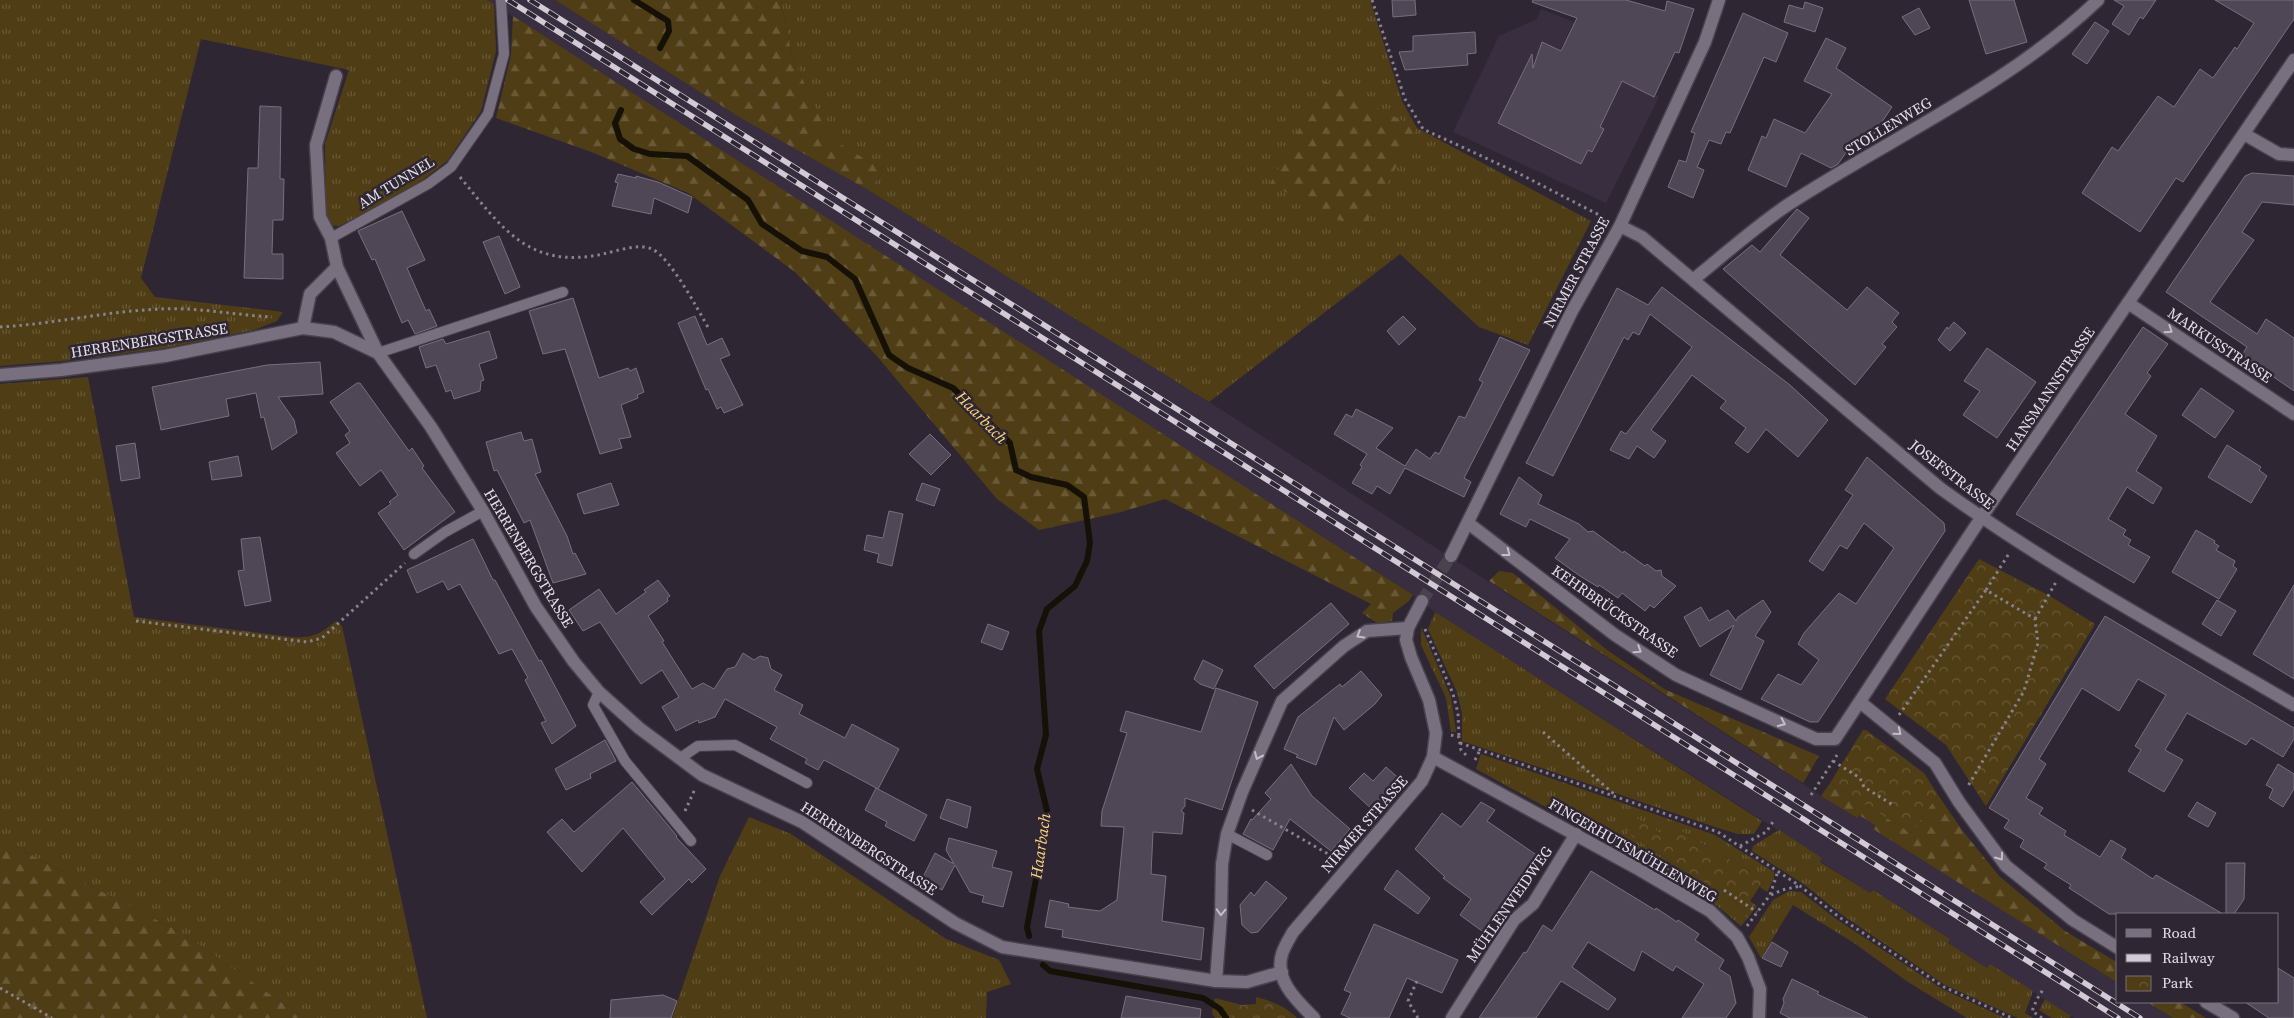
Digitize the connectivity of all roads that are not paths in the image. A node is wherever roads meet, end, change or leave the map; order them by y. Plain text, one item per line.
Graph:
1 (502, 0) edge
2 (1719, 0) edge
3 (2098, 0) edge
4 (2294, 60) edge
5 (336, 76) dead end
6 (2244, 134) junction
7 (2294, 155) edge
8 (1620, 226) junction
9 (331, 238) junction
10 (337, 267) junction
11 (1694, 279) junction
12 (563, 292) dead end
13 (2128, 303) junction
14 (302, 328) junction
15 (378, 353) junction
16 (0, 375) edge
17 (2294, 414) edge
18 (483, 511) junction
19 (1981, 518) junction
20 (1468, 523) junction
21 (414, 554) road end
22 (1451, 556) tunnel mouth
23 (1422, 601) tunnel mouth
24 (1408, 628) junction
25 (599, 692) junction
26 (1860, 702) junction
27 (2294, 705) edge
28 (1835, 739) joint
29 (1433, 757) junction
30 (679, 759) junction
31 (807, 783) dead end
32 (1227, 834) junction
33 (1576, 834) junction
34 (691, 841) dead end
35 (1267, 855) dead end
36 (2116, 947) edge
37 (1282, 972) junction
38 (1216, 981) junction
39 (2208, 1003) edge
40 (1314, 1018) edge
41 (1452, 1018) edge
42 (1759, 1018) edge
43 (2233, 1018) edge

1 - 9 lane, AM TUNNEL
2 - 8 street, NIRMER STRASSE
3 - 11 street, STOLLENWEG
4 - 6 street, HANSMANNSTRASSE
5 - 9 street
6 - 7 street
6 - 13 street, HANSMANNSTRASSE
8 - 11 street, JOSEFSTRASSE
8 - 20 street, NIRMER STRASSE
9 - 10 street
10 - 14 street
10 - 15 street, HERRENBERGSTRASSE
11 - 19 street, JOSEFSTRASSE
12 - 15 lane
13 -> 17 street, MARKUSSTRASSE
13 - 19 street, HANSMANNSTRASSE
14 - 15 street, HERRENBERGSTRASSE
14 - 16 street, HERRENBERGSTRASSE
15 - 18 street, HERRENBERGSTRASSE
18 - 21 lane
18 - 25 street, HERRENBERGSTRASSE
19 - 26 street, HANSMANNSTRASSE
19 - 27 street, JOSEFSTRASSE
20 - 22 street, NIRMER STRASSE
20 -> 28 street, KEHRBRÜCKSTRASSE
23 - 24 street, NIRMER STRASSE
24 - 29 street, NIRMER STRASSE
24 -> 32 street
25 - 30 street, HERRENBERGSTRASSE
25 - 34 lane
26 - 28 street, HANSMANNSTRASSE
26 -> 36 street
29 - 33 street, FINGERHUTSMÜHLENWEG
29 - 37 street, NIRMER STRASSE
30 - 31 lane
30 - 38 street, HERRENBERGSTRASSE
32 - 35 lane
32 -> 38 street
33 - 41 street, MÜHLENWEIDWEG
33 - 42 street, FINGERHUTSMÜHLENWEG
37 - 38 street, HERRENBERGSTRASSE
37 - 40 street
39 - 43 street

